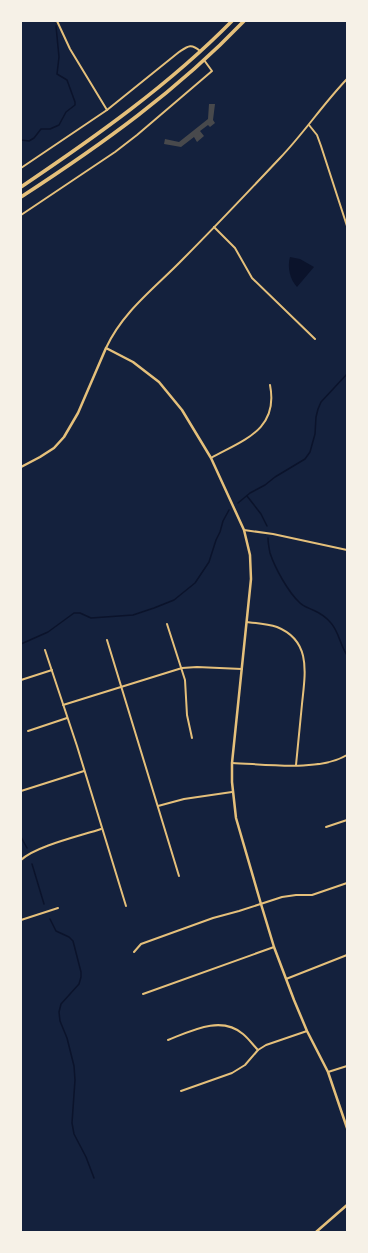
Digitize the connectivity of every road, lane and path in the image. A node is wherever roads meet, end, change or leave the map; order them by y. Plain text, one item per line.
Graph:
1 (57, 21) edge
2 (232, 21) edge
3 (244, 21) edge
4 (200, 51) junction
5 (204, 60) junction
6 (347, 79) edge
7 (107, 110) junction
8 (309, 125) junction
9 (21, 168) edge
10 (21, 187) edge
11 (21, 197) edge
12 (21, 215) edge
13 (347, 226) edge
14 (214, 227) junction
15 (315, 339) dead end
16 (106, 348) junction
17 (270, 385) dead end
18 (211, 458) junction
19 (21, 467) edge
20 (244, 530) junction
21 (347, 550) edge
22 (247, 622) junction
23 (167, 624) dead end
24 (107, 640) dead end
25 (45, 650) dead end
26 (182, 668) junction
27 (242, 669) junction
28 (52, 670) junction
29 (21, 680) edge
30 (120, 687) junction
31 (63, 705) junction
32 (67, 718) junction
33 (28, 731) dead end
34 (192, 738) dead end
35 (347, 755) edge
36 (232, 763) junction
37 (296, 765) junction
38 (84, 771) junction
39 (21, 792) edge
40 (232, 792) junction
41 (158, 806) junction
42 (347, 820) edge
43 (326, 827) dead end
44 (102, 829) junction
45 (21, 860) edge
46 (179, 876) dead end
47 (347, 884) edge
48 (260, 904) junction
49 (126, 906) dead end
50 (58, 908) dead end
51 (21, 920) edge
52 (274, 947) junction
53 (134, 952) dead end
54 (347, 955) edge
55 (286, 979) junction
56 (144, 994) dead end
57 (307, 1031) junction
58 (168, 1040) dead end
59 (258, 1050) junction
60 (347, 1066) edge
61 (328, 1072) junction
62 (181, 1091) dead end
63 (347, 1128) edge
64 (347, 1205) edge
65 (316, 1232) edge

1 - 7 street
2 - 4 highway
3 - 5 highway
4 - 7 street
4 - 10 highway
5 - 11 highway
5 - 12 street
6 - 8 street
7 - 9 street
8 - 13 street
8 - 14 street
14 - 15 street
14 - 16 street
16 - 18 street
16 - 19 street
17 - 18 street
18 - 20 street
20 - 21 street
20 - 22 street
22 - 27 street
22 - 37 street
23 - 26 street
24 - 30 street
25 - 28 street
26 - 27 street
26 - 30 street
26 - 34 street
27 - 36 street
28 - 29 street
28 - 31 street
30 - 31 street
30 - 41 street
31 - 32 street
32 - 33 street
32 - 38 street
35 - 37 street
36 - 37 street
36 - 40 street
38 - 39 street
38 - 44 street
40 - 41 street
40 - 48 street
41 - 46 street
42 - 43 street
44 - 45 street
44 - 49 street
47 - 48 street
48 - 52 street
48 - 53 street
50 - 51 street
52 - 55 street
52 - 56 street
54 - 55 street
55 - 57 street
57 - 59 street
57 - 61 street
58 - 59 street
59 - 62 street
60 - 61 street
61 - 63 street
64 - 65 street

